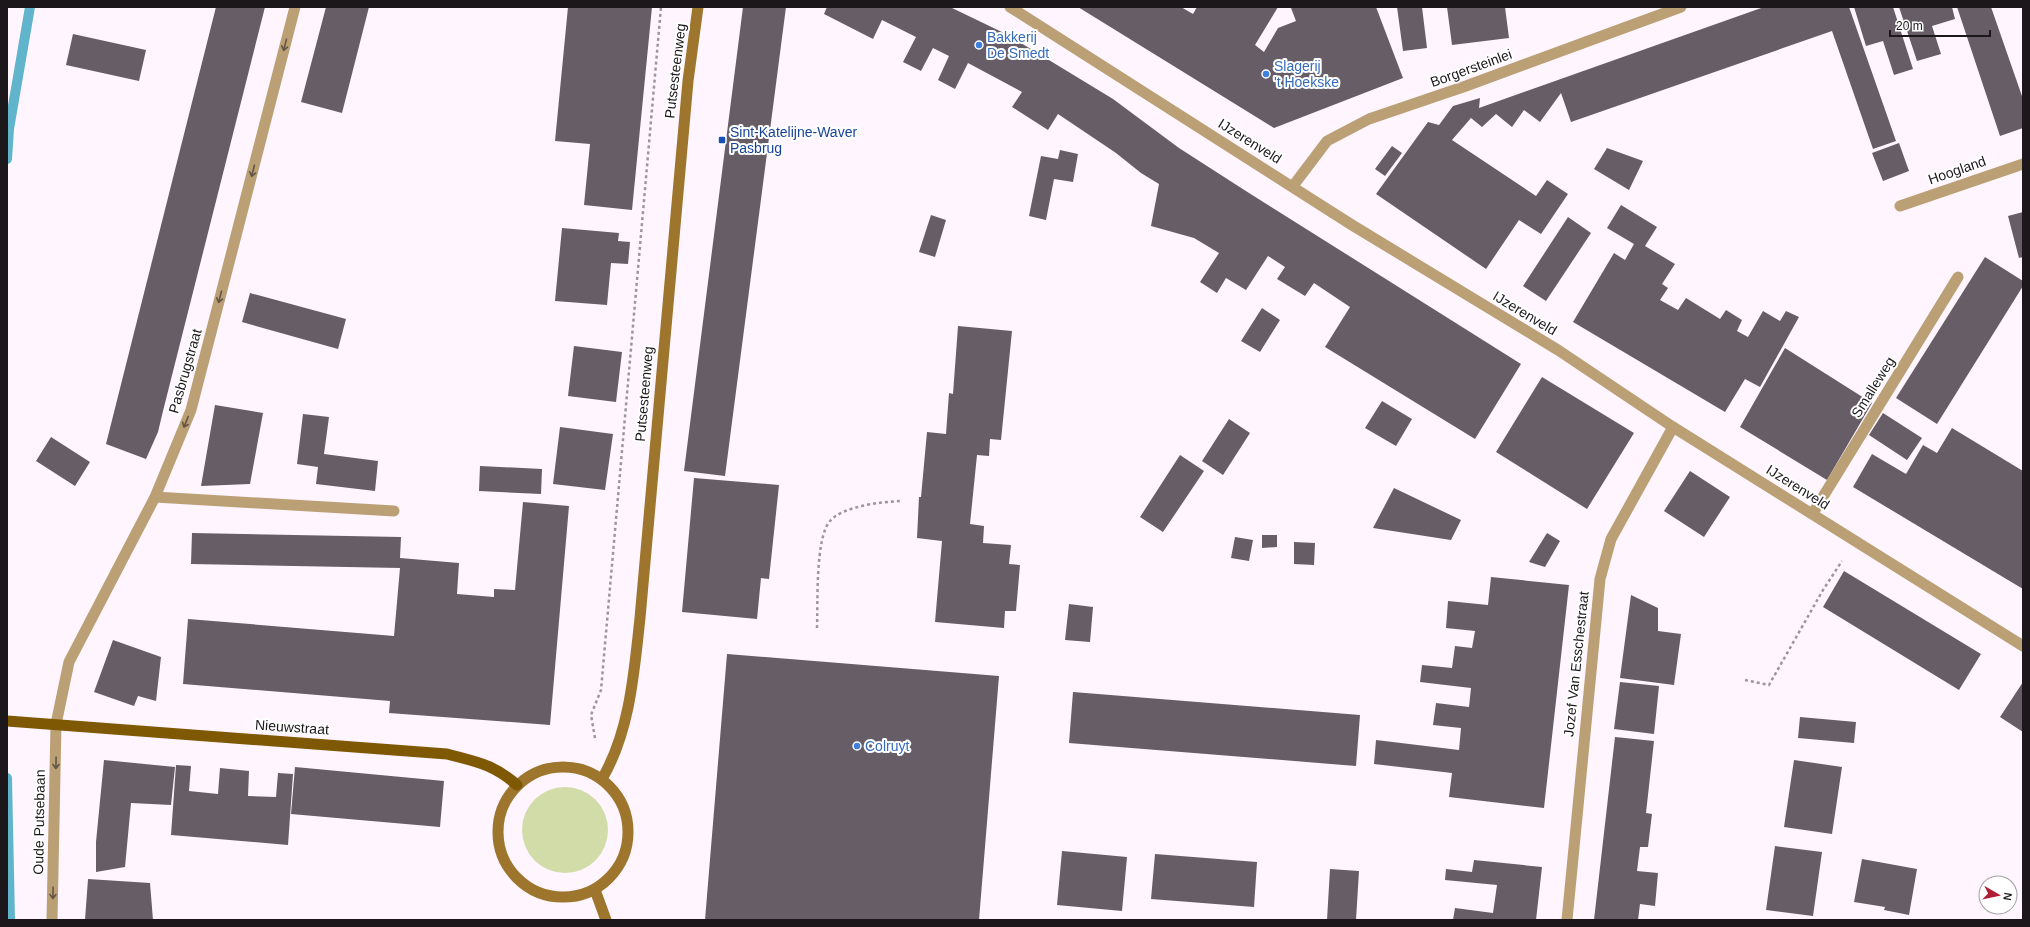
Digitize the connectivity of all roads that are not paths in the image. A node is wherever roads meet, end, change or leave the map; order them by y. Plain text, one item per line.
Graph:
1 (295, 7) edge
2 (698, 7) edge
3 (1010, 7) edge
4 (1681, 7) edge
5 (2023, 164) edge
6 (1292, 186) junction
7 (1900, 206) dead end
8 (1958, 277) dead end
9 (1672, 427) junction
10 (155, 497) junction
11 (394, 511) dead end
12 (1813, 513) junction
13 (2023, 646) edge
14 (7, 720) edge
15 (56, 724) junction
16 (602, 779) junction
17 (517, 785) junction
18 (595, 890) junction
19 (52, 920) edge
20 (606, 920) edge
21 (1567, 920) edge

1 -> 10 street, Pasbrugstraat
2 - 16 main road, Putsesteenweg
3 - 6 street, IJzerenveld
4 - 6 street, Borgersteinlei
5 - 7 street, Hoogland
6 - 9 street, IJzerenveld
8 - 12 street, Smalleweg
9 - 12 street, IJzerenveld
9 - 21 street, Jozef Van Esschestraat
10 - 11 street
10 - 15 street, Pasbrugstraat
12 - 13 street, IJzerenveld
14 - 15 main road, Nieuwstraat
15 - 17 main road, Nieuwstraat
15 -> 19 street, Oude Putsebaan
16 - 17 main road
16 - 18 main road
17 - 18 main road
18 - 20 main road

